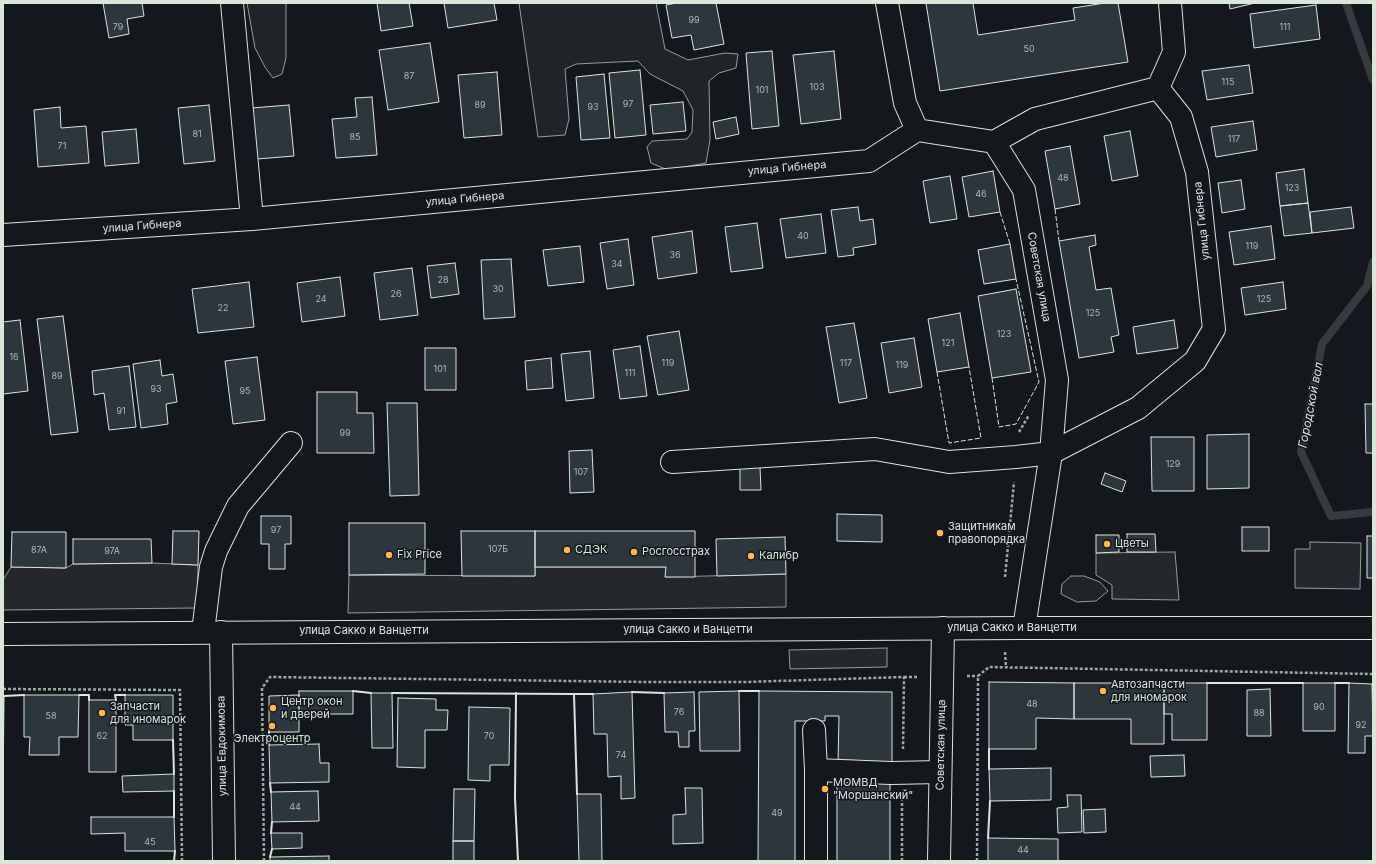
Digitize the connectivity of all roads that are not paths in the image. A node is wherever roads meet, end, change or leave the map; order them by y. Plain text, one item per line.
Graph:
1 (232, 3) edge
2 (887, 3) edge
3 (1170, 3) edge
4 (1158, 88) junction
5 (917, 130) junction
6 (994, 142) junction
7 (252, 219) junction
8 (3, 235) edge
9 (291, 443) dead end
10 (1051, 453) junction
11 (672, 462) dead end
12 (943, 628) junction
13 (1014, 628) junction
14 (1373, 628) edge
15 (212, 632) junction
16 (3, 634) edge
17 (814, 730) dead end
18 (816, 770) junction
19 (940, 772) junction
20 (224, 861) edge
21 (816, 861) edge
22 (939, 861) edge

1 - 7 street
2 - 5 street
3 - 4 street
4 - 6 street
4 - 10 street, улица Гибнера
5 - 6 street
5 - 7 street, улица Гибнера
6 - 10 street, Советская улица
7 - 8 street, улица Гибнера
9 - 15 street, улица Евдокимова
10 - 11 street
10 - 13 street, Советская улица
12 - 13 street, улица Сакко и Ванцетти
12 - 15 street, улица Сакко и Ванцетти
12 - 19 street, Советская улица
13 - 14 street, улица Сакко и Ванцетти
15 - 16 street, улица Сакко и Ванцетти
15 - 20 street, улица Евдокимова
17 - 18 street
18 - 19 street
18 - 21 street
19 - 22 street, Советская улица

